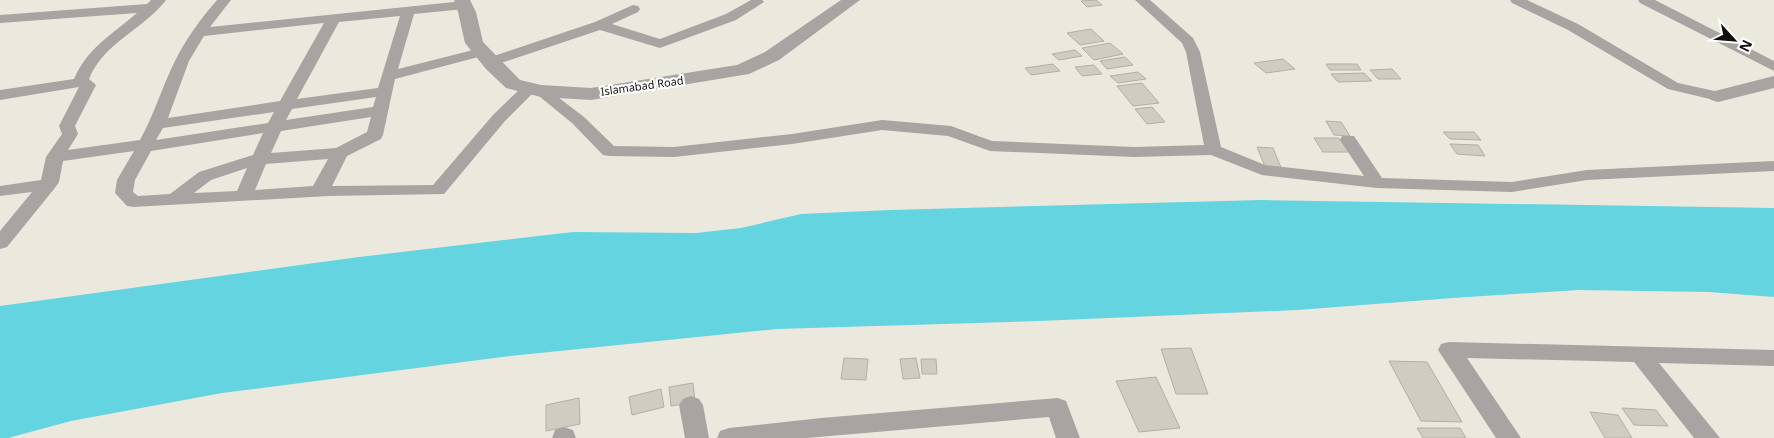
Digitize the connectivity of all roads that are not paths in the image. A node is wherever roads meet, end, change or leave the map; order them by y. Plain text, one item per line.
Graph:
1 (224, 0) edge
2 (852, 0) edge
3 (1142, 0) edge
4 (1517, 0) edge
5 (1645, 0) edge
6 (463, 2) edge
7 (757, 2) dead end
8 (155, 4) edge
9 (632, 8) dead end
10 (408, 11) junction
11 (334, 18) junction
12 (0, 19) edge
13 (600, 25) junction
14 (200, 32) junction
15 (485, 57) junction
16 (1774, 68) edge
17 (84, 82) junction
18 (387, 83) junction
19 (1771, 85) edge
20 (535, 90) junction
21 (0, 95) edge
22 (1718, 96) joint
23 (285, 107) junction
24 (382, 110) junction
25 (157, 124) junction
26 (274, 127) junction
27 (1348, 140) dead end
28 (145, 146) junction
29 (1213, 150) junction
30 (340, 153) junction
31 (55, 158) junction
32 (259, 160) junction
33 (1774, 166) edge
34 (1377, 183) junction
35 (48, 184) junction
36 (0, 191) edge
37 (320, 191) junction
38 (243, 197) junction
39 (173, 201) junction
40 (0, 243) edge
41 (1640, 355) junction
42 (1774, 358) edge
43 (691, 405) dead end
44 (697, 438) edge
45 (729, 438) edge
46 (1068, 438) edge
47 (1509, 438) edge
48 (1708, 438) edge

1 - 14 street
2 - 20 street, Islamabad Road
3 - 29 street
4 - 22 street
5 - 16 street
6 - 10 street
6 - 15 street, Islamabad Road
7 - 13 street
8 - 12 street
8 - 17 street
9 - 13 street
10 - 11 street
10 - 18 street
11 - 14 street
11 - 23 street
13 - 15 street
14 - 25 street
15 - 18 street
15 - 20 street, Islamabad Road
17 - 21 street
17 - 31 street
18 - 23 street
18 - 24 street
19 - 22 street
20 - 29 street
20 - 37 street
23 - 25 street
23 - 26 street
24 - 26 street
24 - 30 street
25 - 28 street
26 - 28 street
26 - 32 street
27 - 34 street
28 - 31 street
28 - 39 street
29 - 34 street
30 - 32 street
30 - 37 street
31 - 35 street
32 - 38 street
32 - 39 street
33 - 34 street
35 - 36 street
35 - 40 street
37 - 38 street
38 - 39 street
41 - 42 street
41 - 47 street
41 - 48 street
43 - 44 street
45 - 46 street

